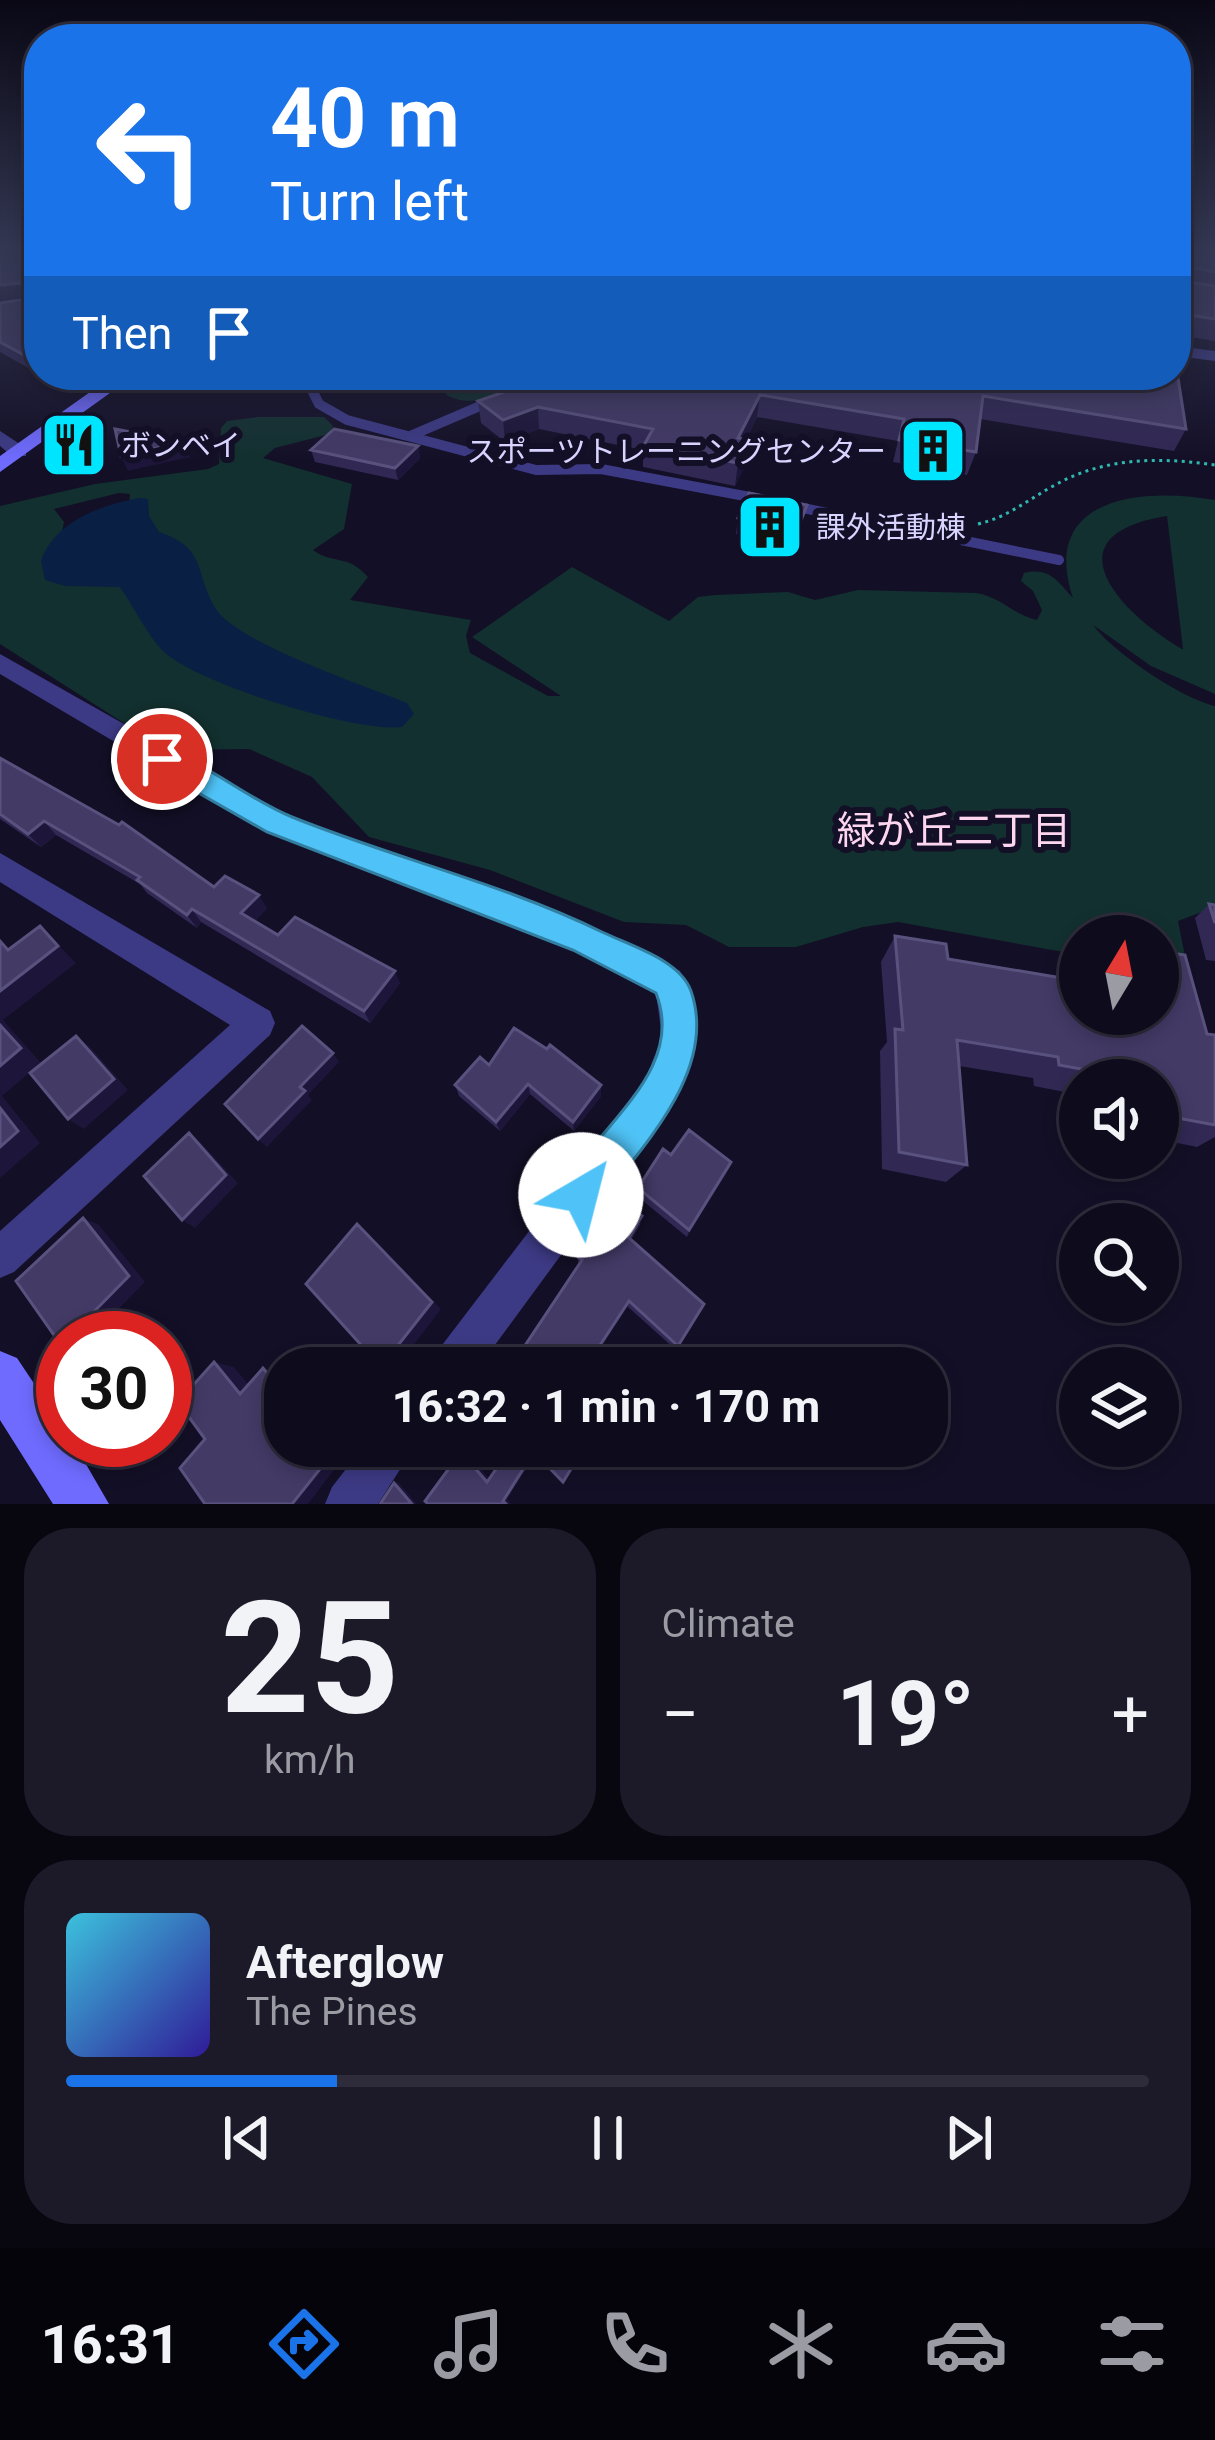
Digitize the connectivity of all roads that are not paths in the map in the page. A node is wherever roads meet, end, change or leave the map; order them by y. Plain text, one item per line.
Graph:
1 (105, 390) edge
2 (313, 390) edge
3 (506, 395) edge
4 (409, 436) junction
5 (0, 437) edge
6 (20, 452) junction
7 (0, 466) edge
8 (1059, 560) dead end
9 (0, 663) edge
10 (0, 866) edge
11 (0, 1258) edge
12 (467, 1347) edge
13 (0, 1375) edge
14 (376, 1467) edge
15 (83, 1504) edge
16 (349, 1504) edge

1 - 6 street
2 - 4 lane
3 - 4 lane
4 - 8 lane
5 - 6 street
6 - 7 street
9 - 12 street
10 - 11 street
13 - 15 street
14 - 16 street

